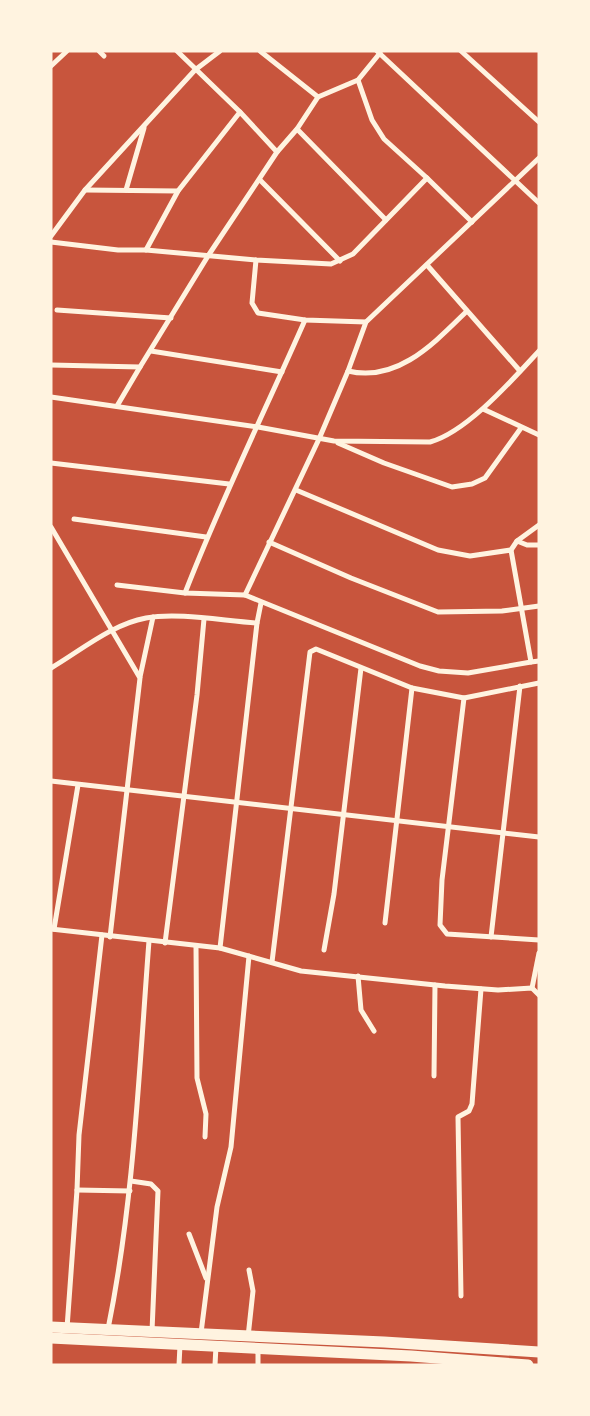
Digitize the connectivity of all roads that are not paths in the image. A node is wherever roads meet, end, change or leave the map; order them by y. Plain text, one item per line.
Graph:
1 (67, 51) edge
2 (99, 51) edge
3 (177, 51) edge
4 (220, 51) edge
5 (260, 51) edge
6 (461, 51) edge
7 (379, 52) edge
8 (104, 56) dead end
9 (51, 66) edge
10 (195, 70) junction
11 (358, 80) junction
12 (318, 98) junction
13 (240, 112) junction
14 (539, 122) edge
15 (144, 126) junction
16 (297, 129) junction
17 (277, 152) junction
18 (539, 158) edge
19 (427, 178) junction
20 (260, 180) junction
21 (516, 182) junction
22 (85, 190) junction
23 (126, 190) junction
24 (178, 191) junction
25 (539, 203) edge
26 (386, 220) junction
27 (472, 222) junction
28 (51, 236) edge
29 (51, 242) edge
30 (146, 250) junction
31 (208, 256) junction
32 (256, 260) junction
33 (340, 261) junction
34 (427, 265) junction
35 (56, 310) dead end
36 (467, 311) junction
37 (171, 318) junction
38 (305, 320) junction
39 (366, 322) junction
40 (151, 351) junction
41 (539, 351) edge
42 (51, 365) edge
43 (140, 367) junction
44 (348, 371) junction
45 (520, 371) junction
46 (282, 372) junction
47 (51, 397) edge
48 (117, 406) junction
49 (483, 409) junction
50 (258, 427) junction
51 (521, 428) junction
52 (539, 435) edge
53 (319, 439) junction
54 (334, 441) junction
55 (51, 463) edge
56 (229, 484) junction
57 (296, 490) junction
58 (74, 519) dead end
59 (539, 525) edge
60 (51, 527) edge
61 (206, 537) junction
62 (516, 541) junction
63 (269, 542) junction
64 (539, 544) edge
65 (510, 550) junction
66 (118, 585) dead end
67 (185, 592) junction
68 (245, 595) junction
69 (261, 606) junction
70 (539, 606) edge
71 (521, 610) junction
72 (153, 617) junction
73 (204, 619) junction
74 (258, 621) junction
75 (113, 630) junction
76 (539, 661) edge
77 (531, 662) junction
78 (51, 668) edge
79 (361, 668) junction
80 (140, 678) junction
81 (539, 683) edge
82 (520, 686) junction
83 (412, 688) junction
84 (464, 698) junction
85 (51, 781) edge
86 (78, 785) junction
87 (128, 789) junction
88 (183, 796) junction
89 (236, 802) junction
90 (289, 808) junction
91 (344, 814) junction
92 (396, 821) junction
93 (449, 827) junction
94 (502, 834) junction
95 (539, 837) edge
96 (385, 923) dead end
97 (53, 929) edge
98 (102, 935) junction
99 (110, 937) junction
100 (491, 937) junction
101 (539, 940) edge
102 (149, 942) junction
103 (165, 943) junction
104 (196, 946) junction
105 (220, 948) junction
106 (324, 950) dead end
107 (539, 953) edge
108 (249, 956) junction
109 (272, 962) junction
110 (358, 976) junction
111 (435, 984) junction
112 (532, 988) junction
113 (481, 989) junction
114 (539, 995) edge
115 (374, 1032) dead end
116 (434, 1076) dead end
117 (205, 1138) dead end
118 (131, 1181) junction
119 (78, 1190) junction
120 (130, 1191) junction
121 (189, 1234) dead end
122 (249, 1270) dead end
123 (207, 1279) junction
124 (461, 1296) dead end
125 (51, 1327) edge
126 (67, 1328) junction
127 (108, 1329) junction
128 (201, 1333) junction
129 (146, 1335) junction
130 (248, 1337) junction
131 (51, 1338) edge
132 (180, 1344) junction
133 (216, 1346) junction
134 (258, 1348) junction
135 (411, 1350) junction
136 (424, 1351) junction
137 (539, 1352) edge
138 (391, 1360) edge
139 (522, 1364) edge
140 (179, 1365) edge
141 (215, 1365) edge
142 (258, 1365) edge
143 (528, 1365) edge

1 - 9 street
2 - 8 street
3 - 10 street
4 - 10 street
5 - 12 street
6 - 14 street
7 - 11 street
7 - 21 street
10 - 13 street
10 - 15 street
11 - 12 street
11 - 19 street
12 - 16 street
13 - 17 street
13 - 24 street
15 - 22 street
15 - 23 street
16 - 17 street
16 - 26 street
17 - 20 street
18 - 21 street
19 - 26 street
19 - 27 street
20 - 31 street
20 - 33 street
21 - 25 street
21 - 27 street
22 - 23 street
22 - 28 street
23 - 24 street
24 - 30 street
26 - 33 street
27 - 34 street
29 - 30 street
30 - 31 street
31 - 32 street
31 - 37 street
32 - 33 street
32 - 38 street
34 - 36 street
34 - 39 street
35 - 37 street
36 - 44 street
36 - 45 street
37 - 40 street
38 - 39 street
38 - 46 street
39 - 44 street
40 - 43 street
40 - 46 street
41 - 45 street
42 - 43 street
43 - 48 street
44 - 53 street
45 - 49 street
46 - 50 street
47 - 48 street
48 - 50 street
49 - 51 street
49 - 54 street
50 - 53 street
50 - 56 street
51 - 52 street
51 - 54 street
53 - 54 street
53 - 57 street
55 - 56 street
56 - 61 street
57 - 63 street
57 - 65 street
58 - 61 street
59 - 62 street
60 - 75 street
61 - 67 street
62 - 64 street
62 - 65 street
63 - 68 street
63 - 71 street
65 - 71 street
66 - 67 street
67 - 68 street
68 - 69 street
69 - 74 street
69 - 77 street
70 - 71 street
71 - 77 street
72 - 73 street
72 - 75 street
72 - 80 street
73 - 74 street
73 - 88 street
74 - 89 street
75 - 78 street
75 - 80 street
76 - 77 street
79 - 83 street
79 - 90 street
79 - 91 street
80 - 87 street
81 - 82 street
82 - 84 street
82 - 94 street
83 - 84 street
83 - 92 street
84 - 93 street
85 - 86 street
86 - 87 street
86 - 97 street
87 - 88 street
87 - 99 street
88 - 89 street
88 - 103 street
89 - 90 street
89 - 105 street
90 - 91 street
90 - 109 street
91 - 92 street
91 - 106 street
92 - 93 street
92 - 96 street
93 - 94 street
93 - 100 street
94 - 95 street
94 - 100 street
97 - 98 street
98 - 99 street
98 - 119 street
99 - 102 street
100 - 101 street
102 - 103 street
102 - 118 street
103 - 104 street
104 - 105 street
104 - 117 street
105 - 108 street
107 - 112 street
108 - 109 street
108 - 123 street
109 - 110 street
110 - 111 street
110 - 115 street
111 - 113 street
111 - 116 street
112 - 113 street
112 - 114 street
113 - 124 street
118 - 120 street
118 - 129 street
119 - 120 street
119 - 126 street
120 - 127 street
121 - 123 street
122 - 130 street
123 - 128 street
125 - 126 highway
126 - 127 highway
127 - 129 highway
128 - 129 highway
128 - 130 highway
129 - 131 highway
129 - 132 highway
130 - 135 highway
132 - 133 highway
132 - 140 street
133 - 134 highway
133 - 141 street
134 - 138 highway
134 - 142 street
135 - 136 highway
135 - 138 highway
136 - 137 highway
136 - 139 highway
139 - 143 highway

